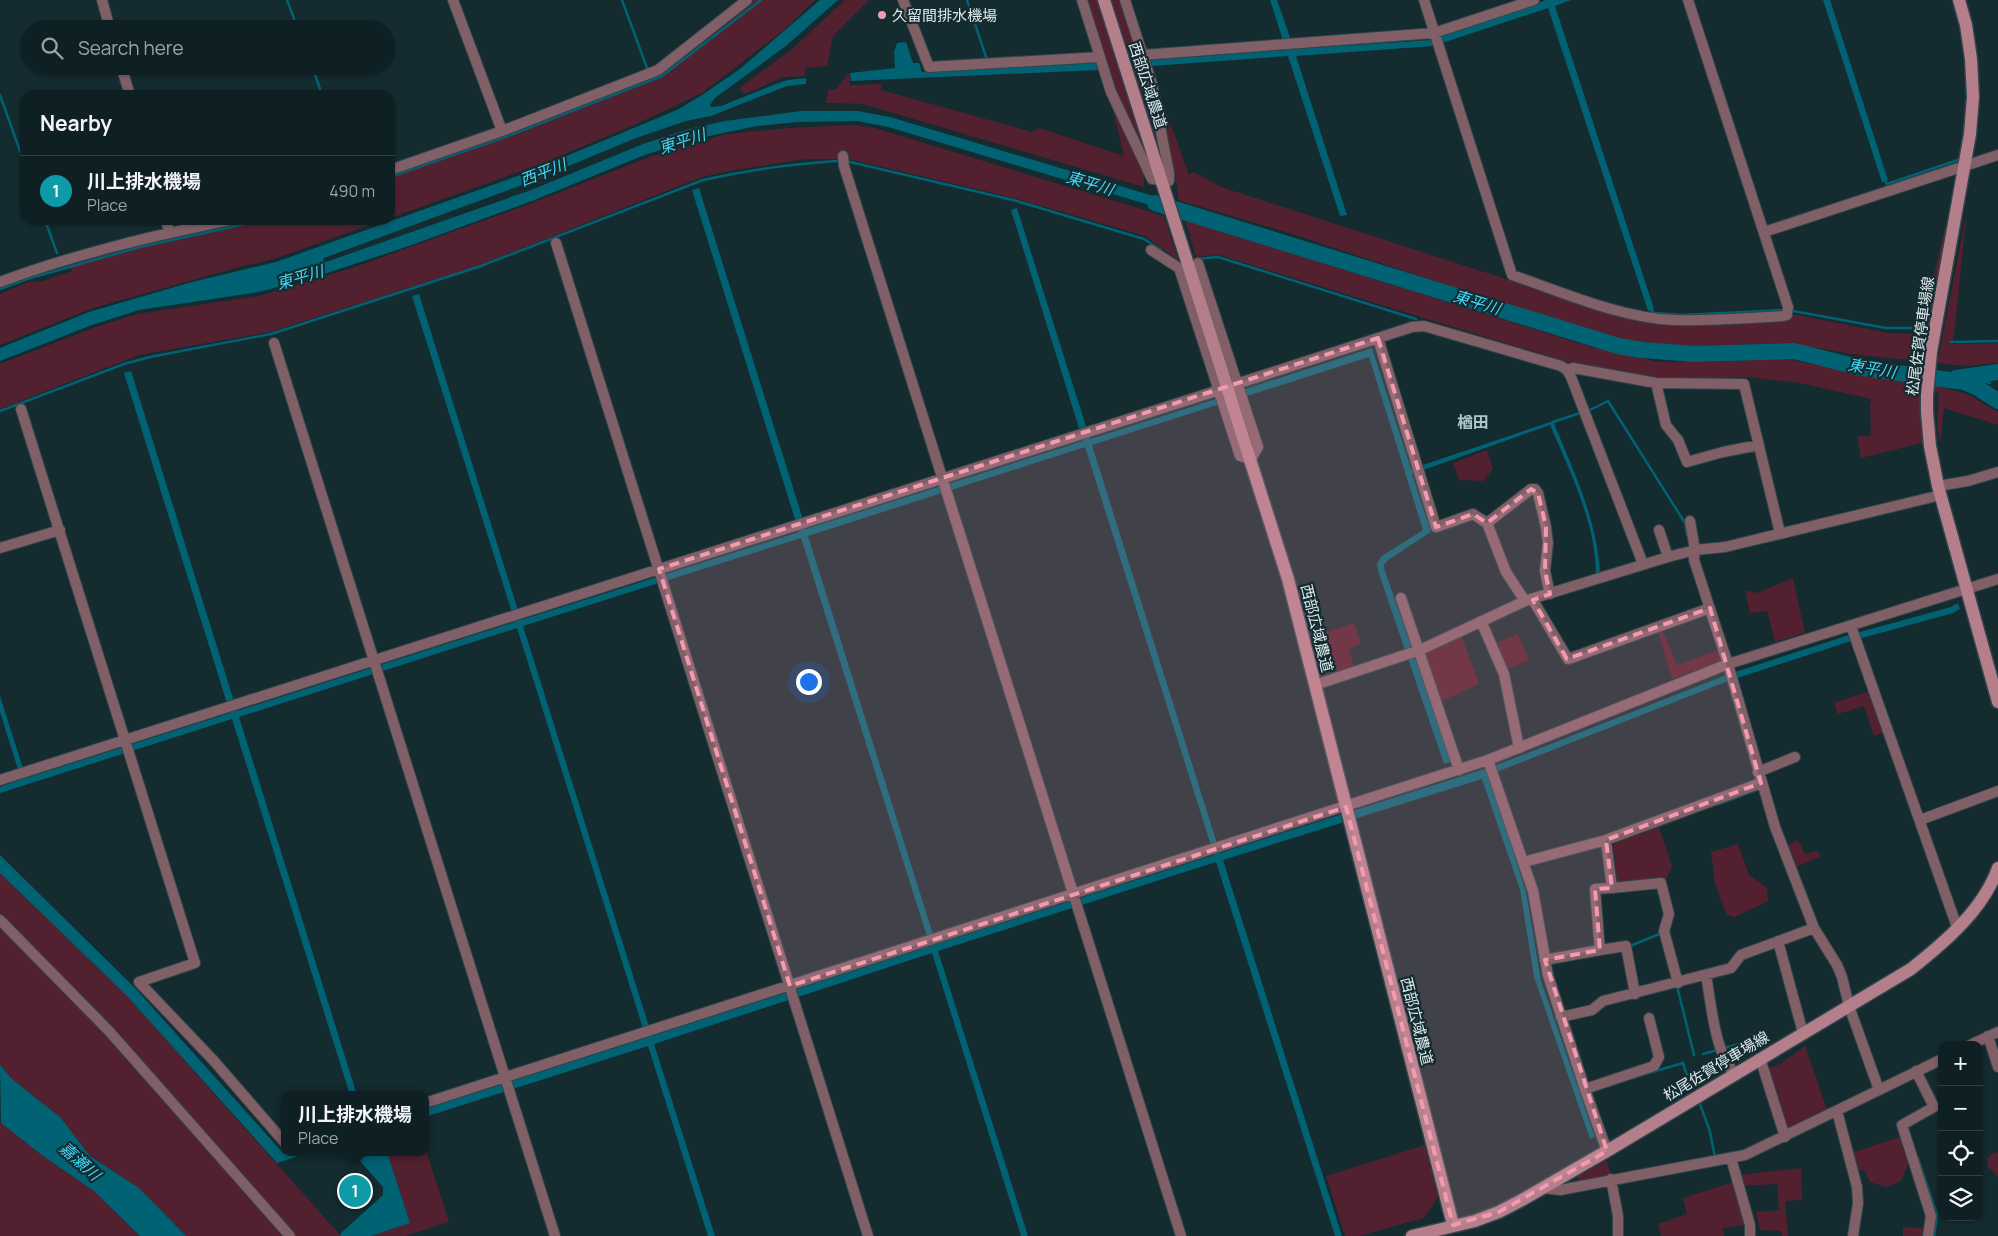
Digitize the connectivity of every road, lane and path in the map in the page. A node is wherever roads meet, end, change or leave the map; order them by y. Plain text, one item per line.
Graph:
1 (102, 0) edge
2 (453, 0) edge
3 (747, 0) edge
4 (903, 0) edge
5 (1082, 0) edge
6 (1104, 0) edge
7 (1125, 0) edge
8 (1424, 0) edge
9 (1534, 0) edge
10 (1688, 0) edge
11 (1960, 0) edge
12 (108, 20) edge
13 (1434, 33) junction
14 (1142, 55) junction
15 (1100, 57) junction
16 (124, 75) edge
17 (128, 90) edge
18 (502, 131) junction
19 (1998, 155) edge
20 (843, 156) dead end
21 (1965, 166) junction
22 (395, 168) edge
23 (1162, 180) junction
24 (167, 225) edge
25 (205, 225) edge
26 (169, 232) junction
27 (1764, 232) junction
28 (556, 243) dead end
29 (1151, 250) dead end
30 (1198, 263) dead end
31 (0, 282) edge
32 (1378, 338) junction
33 (274, 343) dead end
34 (1567, 370) junction
35 (1656, 383) junction
36 (1236, 384) junction
37 (1218, 390) junction
38 (21, 409) dead end
39 (1758, 444) junction
40 (1251, 459) junction
41 (1998, 472) edge
42 (945, 485) junction
43 (1939, 491) junction
44 (1690, 521) dead end
45 (1487, 523) junction
46 (60, 530) junction
47 (1659, 530) dead end
48 (1780, 533) junction
49 (0, 548) edge
50 (1694, 550) junction
51 (1668, 557) junction
52 (1643, 564) junction
53 (661, 576) junction
54 (1998, 579) edge
55 (1967, 589) junction
56 (1550, 594) junction
57 (1401, 598) dead end
58 (1529, 600) junction
59 (1710, 608) junction
60 (1481, 621) junction
61 (1852, 628) junction
62 (1418, 651) junction
63 (377, 666) junction
64 (1729, 667) junction
65 (1315, 685) junction
66 (1998, 702) edge
67 (126, 741) junction
68 (1519, 748) junction
69 (1795, 757) dead end
70 (1489, 762) junction
71 (1459, 770) junction
72 (1758, 772) junction
73 (0, 780) edge
74 (1761, 783) junction
75 (1998, 791) edge
76 (1346, 807) junction
77 (1920, 820) junction
78 (1606, 840) junction
79 (1524, 862) junction
80 (1998, 868) edge
81 (1612, 888) junction
82 (1074, 895) junction
83 (0, 920) edge
84 (1814, 928) junction
85 (1957, 928) junction
86 (1778, 941) junction
87 (1600, 950) junction
88 (1545, 960) junction
89 (1706, 976) junction
90 (1676, 982) junction
91 (790, 986) junction
92 (1635, 994) junction
93 (1849, 1006) junction
94 (1561, 1017) junction
95 (1650, 1018) dead end
96 (1803, 1033) junction
97 (1993, 1034) edge
98 (1978, 1041) edge
99 (1760, 1058) junction
100 (1938, 1061) edge
101 (1998, 1067) edge
102 (1916, 1071) junction
103 (1735, 1073) junction
104 (504, 1077) junction
105 (1585, 1089) junction
106 (1879, 1090) junction
107 (429, 1102) edge
108 (1837, 1111) junction
109 (1784, 1137) junction
110 (281, 1138) edge
111 (1607, 1151) junction
112 (1731, 1158) junction
113 (1611, 1179) junction
114 (1543, 1188) junction
115 (1455, 1231) edge
116 (290, 1236) edge
117 (555, 1236) edge
118 (868, 1236) edge
119 (1181, 1236) edge
120 (1412, 1236) edge
121 (1618, 1236) edge
122 (1750, 1236) edge
123 (1854, 1236) edge
124 (1928, 1236) edge

1 - 12 street
2 - 18 street
3 - 18 street
4 - 15 street
5 - 15 street
6 - 23 main road, 西部広域農道
7 - 14 street
8 - 13 street
9 - 13 street
10 - 27 street
11 - 21 main road, 松尾佐賀停車場線
13 - 14 street
13 - 27 street
14 - 23 street
15 - 23 street
16 - 17 street
18 - 22 street
19 - 21 street
20 - 42 street
21 - 27 street
21 - 43 main road, 松尾佐賀停車場線
23 - 40 main road, 西部広域農道
24 - 26 street
25 - 26 street
26 - 31 street
28 - 53 street
29 - 37 street
30 - 36 street
32 - 34 street
32 - 36 street
32 - 45 street
33 - 63 street
34 - 35 street
34 - 52 street
35 - 39 street
35 - 39 street
36 - 40 street
37 - 40 street
37 - 42 street
38 - 46 street
39 - 48 street
40 - 65 main road, 西部広域農道
41 - 43 street
42 - 53 street
42 - 82 street
43 - 48 street
43 - 55 main road, 松尾佐賀停車場線
44 - 50 street
45 - 56 street
45 - 58 street
46 - 49 street
46 - 67 street
47 - 51 street
48 - 50 street
50 - 51 street
50 - 59 street
51 - 52 street
52 - 56 street
53 - 63 street
53 - 91 street
54 - 55 street
55 - 61 street
55 - 66 main road, 松尾佐賀停車場線
56 - 58 street
57 - 62 street
58 - 59 street
58 - 60 street
59 - 64 street
60 - 62 street
60 - 68 street
61 - 64 street
61 - 77 street
62 - 65 street
62 - 71 street
63 - 67 street
63 - 104 street
64 - 68 street
64 - 72 street
65 - 76 main road, 西部広域農道
67 - 73 street
67 - 110 street
68 - 70 street
69 - 72 street
70 - 71 street
70 - 79 street
71 - 76 street
72 - 74 street
74 - 78 street
74 - 84 street
75 - 77 street
76 - 82 street
76 - 115 main road, 西部広域農道
77 - 85 street
78 - 79 street
78 - 81 street
79 - 88 street
80 - 85 main road, 松尾佐賀停車場線
81 - 87 street
81 - 90 street
82 - 91 street
82 - 119 street
83 - 116 street
84 - 86 street
84 - 93 street
85 - 93 main road, 松尾佐賀停車場線
86 - 89 street
86 - 96 street
87 - 88 street
87 - 92 street
88 - 94 street
89 - 90 street
89 - 103 street
90 - 92 street
91 - 104 street
91 - 118 street
92 - 94 street
93 - 96 main road, 松尾佐賀停車場線
93 - 106 street
94 - 105 street
95 - 105 street
96 - 99 main road, 松尾佐賀停車場線
97 - 98 street
97 - 101 street
99 - 103 main road, 松尾佐賀停車場線
99 - 109 street
100 - 102 street
102 - 106 street
102 - 124 street
103 - 111 main road, 松尾佐賀停車場線
104 - 107 street
104 - 117 street
105 - 111 street
106 - 108 street
108 - 109 street
108 - 123 street
109 - 112 street
111 - 114 main road, 松尾佐賀停車場線
112 - 113 street
112 - 122 street
113 - 114 street
113 - 121 street
114 - 115 main road, 松尾佐賀停車場線
115 - 120 main road, 松尾佐賀停車場線

